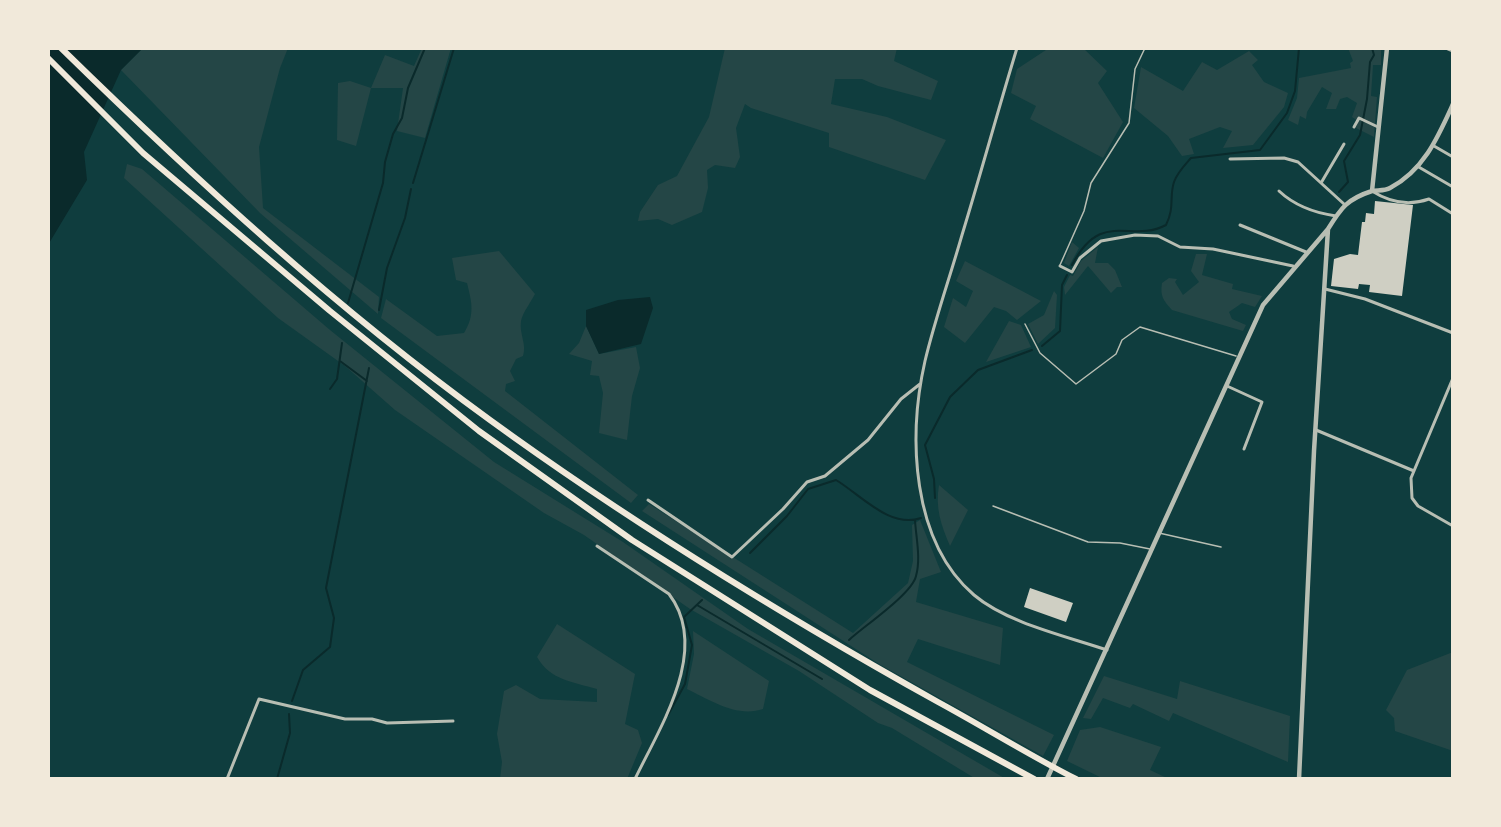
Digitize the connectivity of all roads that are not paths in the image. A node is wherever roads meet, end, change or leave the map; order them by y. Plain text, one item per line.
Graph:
1 (61, 48) edge
2 (1017, 48) edge
3 (1145, 48) edge
4 (1387, 48) edge
5 (1446, 48) edge
6 (1453, 51) edge
7 (48, 58) edge
8 (1453, 104) edge
9 (1354, 127) dead end
10 (1378, 127) junction
11 (1344, 144) dead end
12 (1434, 146) junction
13 (1453, 158) edge
14 (1230, 159) dead end
15 (1418, 166) junction
16 (1321, 183) junction
17 (1453, 187) edge
18 (1279, 191) dead end
19 (1372, 191) junction
20 (1344, 204) junction
21 (1453, 214) edge
22 (1336, 216) junction
23 (1240, 225) dead end
24 (1328, 229) junction
25 (1306, 252) junction
26 (1060, 266) joint
27 (1293, 266) junction
28 (1325, 289) junction
29 (1025, 324) dead end
30 (1453, 333) edge
31 (1240, 357) junction
32 (1453, 378) edge
33 (921, 383) junction
34 (1227, 386) junction
35 (1316, 430) junction
36 (1244, 450) dead end
37 (1414, 471) junction
38 (648, 500) dead end
39 (993, 506) dead end
40 (1453, 526) edge
41 (1159, 533) junction
42 (597, 546) dead end
43 (1221, 547) dead end
44 (1151, 549) junction
45 (1108, 650) junction
46 (453, 721) dead end
47 (227, 779) edge
48 (635, 779) edge
49 (1034, 779) edge
50 (1047, 779) edge
51 (1076, 779) edge
52 (1299, 779) edge

1 - 51 highway
2 - 33 street
3 - 26 lane
4 - 10 street
5 - 6 street
7 - 49 highway
8 - 12 street
9 - 10 street
10 - 19 street
11 - 16 street
12 - 13 street
12 - 15 street
14 - 16 street
15 - 17 street
15 - 19 street
16 - 20 street
18 - 22 street
19 - 20 street
19 - 21 street
20 - 22 street
22 - 24 street
23 - 25 street
24 - 25 street
24 - 28 street
25 - 27 street
26 - 27 street
27 - 31 street
28 - 30 street
28 - 35 street
29 - 31 lane
31 - 34 street
32 - 37 street
33 - 38 street
33 - 45 street
34 - 36 street
34 - 41 street
35 - 37 street
35 - 52 street
37 - 40 street
39 - 44 lane
41 - 43 lane
41 - 44 street
42 - 48 street
44 - 45 street
45 - 50 street
46 - 47 street

